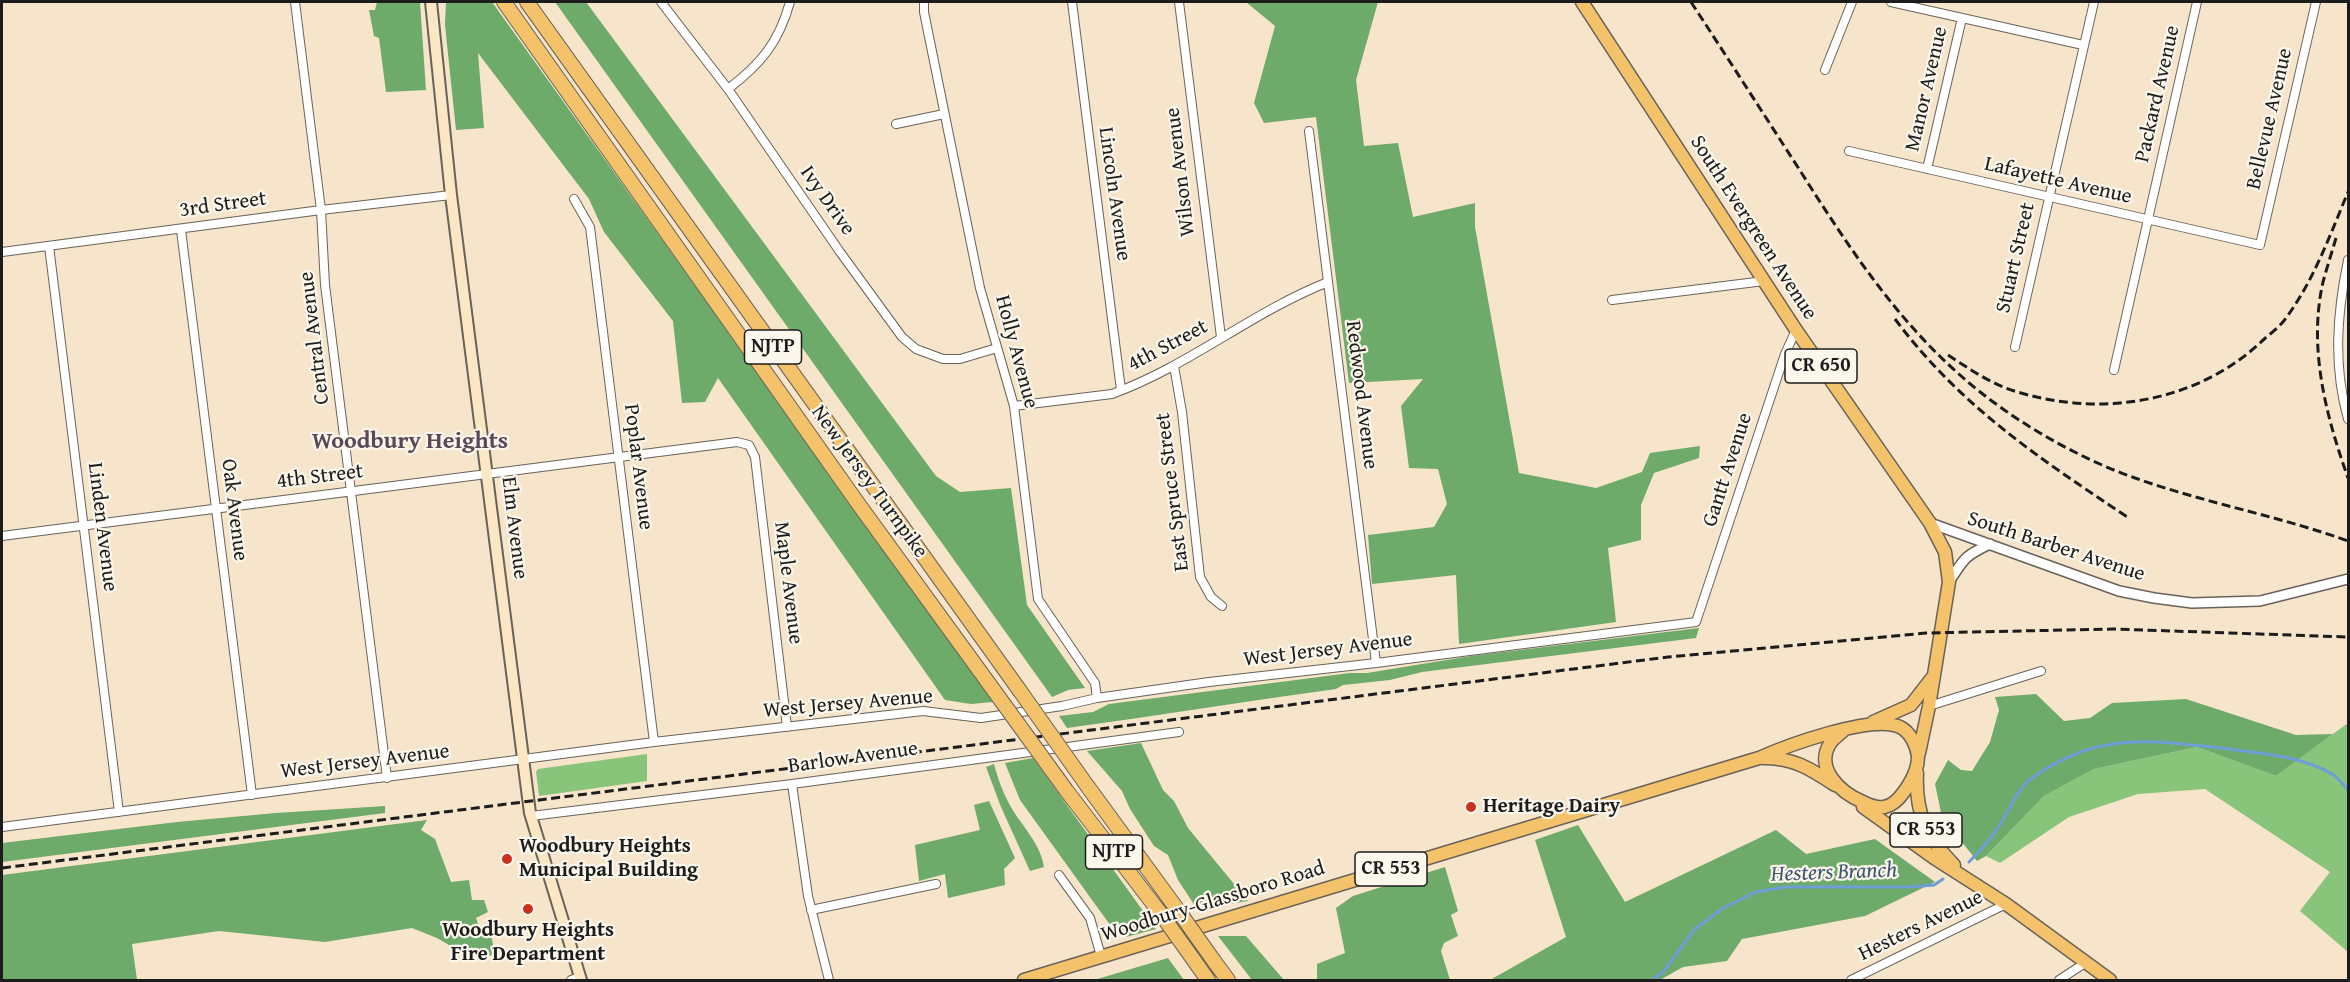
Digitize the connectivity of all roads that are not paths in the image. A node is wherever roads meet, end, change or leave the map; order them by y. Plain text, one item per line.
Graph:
1 (295, 2) edge
2 (431, 2) edge
3 (504, 2) edge
4 (527, 2) edge
5 (662, 2) edge
6 (790, 2) edge
7 (924, 2) edge
8 (1072, 2) edge
9 (1179, 2) edge
10 (1582, 2) edge
11 (1852, 2) edge
12 (1891, 2) edge
13 (2094, 2) edge
14 (2197, 2) edge
15 (2316, 2) edge
16 (1962, 18) junction
17 (2083, 45) junction
18 (1825, 70) dead end
19 (728, 89) junction
20 (944, 114) junction
21 (896, 124) dead end
22 (1309, 131) dead end
23 (1849, 151) dead end
24 (1927, 169) junction
25 (450, 195) junction
26 (2048, 197) junction
27 (574, 199) dead end
28 (321, 210) junction
29 (2147, 220) junction
30 (181, 230) junction
31 (2260, 245) joint
32 (49, 246) junction
33 (2, 252) edge
34 (2349, 260) edge
35 (1764, 281) junction
36 (1328, 282) junction
37 (1612, 300) dead end
38 (1796, 330) junction
39 (1221, 337) junction
40 (2015, 347) dead end
41 (997, 348) junction
42 (1174, 366) junction
43 (2114, 370) dead end
44 (1121, 390) junction
45 (1014, 406) junction
46 (2349, 419) edge
47 (749, 445) joint
48 (619, 457) junction
49 (487, 475) junction
50 (351, 491) junction
51 (216, 507) junction
52 (1930, 523) junction
53 (84, 525) junction
54 (2, 536) edge
55 (1990, 544) junction
56 (2349, 579) edge
57 (1949, 582) junction
58 (1222, 606) dead end
59 (1696, 622) joint
60 (1376, 663) junction
61 (2041, 671) dead end
62 (1935, 674) junction
63 (1097, 698) junction
64 (1929, 706) junction
65 (1864, 726) junction
66 (788, 727) junction
67 (1844, 730) junction
68 (1179, 732) dead end
69 (654, 742) junction
70 (1759, 758) junction
71 (523, 760) junction
72 (1917, 762) junction
73 (387, 778) junction
74 (792, 784) junction
75 (1841, 789) junction
76 (252, 795) junction
77 (1852, 797) junction
78 (119, 812) junction
79 (531, 816) junction
80 (2, 827) edge
81 (1059, 875) dead end
82 (1968, 880) junction
83 (936, 884) dead end
84 (2006, 904) junction
85 (811, 910) junction
86 (1101, 956) junction
87 (2085, 963) junction
88 (577, 980) edge
89 (829, 981) edge
90 (1024, 981) edge
91 (1208, 981) edge
92 (1228, 981) edge
93 (1851, 981) edge
94 (2059, 981) edge
95 (2110, 981) edge

1 - 28 street, Central Avenue
2 - 25 main road, Elm Avenue
3 - 91 highway, New Jersey Turnpike / NJTP, bridge
4 - 92 highway, New Jersey Turnpike / NJTP, bridge
5 - 19 street, Ivy Drive
6 - 19 street
7 - 20 street, Holly Avenue
8 - 44 street, Lincoln Avenue
9 - 39 street, Wilson Avenue
10 - 35 main road, South Evergreen Avenue / CR 650
11 - 18 street
12 - 16 street
13 - 17 street, Stuart Street
14 - 29 street, Packard Avenue
15 - 31 street, Bellevue Avenue
16 - 17 street
16 - 24 street, Manor Avenue
17 - 26 street, Stuart Street
19 - 41 street, Ivy Drive
20 - 21 street
20 - 41 street, Holly Avenue
22 - 36 street, Redwood Avenue
23 - 24 street, Lafayette Avenue
24 - 26 street, Lafayette Avenue
25 - 28 street, 3rd Street
25 - 49 main road, Elm Avenue
26 - 29 street, Lafayette Avenue
26 - 40 street, Stuart Street
27 - 48 street, Poplar Avenue
28 - 30 street, 3rd Street
28 - 50 street, Central Avenue
29 - 31 street, Lafayette Avenue
29 - 43 street, Packard Avenue
30 - 32 street, 3rd Street
30 - 51 street, Oak Avenue
32 - 33 street, 3rd Street
32 - 53 street, Linden Avenue
34 - 46 street
35 - 37 street
35 - 38 main road, South Evergreen Avenue / CR 650
36 - 39 street, 4th Street
36 - 60 street, Redwood Avenue
38 - 52 main road, South Evergreen Avenue / CR 650
38 - 59 street, Gantt Avenue
39 - 42 street, 4th Street
41 - 45 street, Holly Avenue
42 - 44 street, 4th Street
42 - 58 street, East Spruce Street
44 - 45 street, 4th Street
45 - 63 street, Holly Avenue
47 - 48 street, 4th Street
47 - 66 street, Maple Avenue
48 - 49 street, 4th Street
48 - 69 street, Poplar Avenue
49 - 50 street, 4th Street
49 - 71 main road, Elm Avenue
50 - 51 street, 4th Street
50 - 73 street, Central Avenue
51 - 53 street, 4th Street
51 - 76 street, Oak Avenue
52 - 55 street, South Barber Avenue
52 - 57 main road, South Evergreen Avenue / CR 650
53 - 54 street, 4th Street
53 - 78 street, Linden Avenue
55 - 56 street, South Barber Avenue
55 - 57 street
57 - 62 main road, South Evergreen Avenue / CR 650
59 - 60 street, West Jersey Avenue
60 - 63 street, West Jersey Avenue
61 - 64 street
62 - 64 main road, South Evergreen Avenue / CR 650
62 - 65 main road, South Evergreen Avenue / CR 650
63 - 66 street, West Jersey Avenue
64 - 72 main road, South Evergreen Avenue / CR 650
65 - 67 main road
65 - 72 main road
66 - 69 street, West Jersey Avenue
67 - 70 main road, Woodbury-Glassboro Road / CR 553
67 - 75 main road
68 - 74 street, Barlow Avenue
69 - 71 street, West Jersey Avenue
70 - 75 main road, Woodbury-Glassboro Road / CR 553
70 - 86 main road, Woodbury-Glassboro Road / CR 553
71 - 73 street, West Jersey Avenue
71 - 79 main road, Elm Avenue
72 - 77 main road
72 - 82 main road, South Evergreen Avenue / CR 553
73 - 76 street, West Jersey Avenue
74 - 79 street, Barlow Avenue
74 - 85 street
75 - 77 main road
76 - 78 street, West Jersey Avenue
77 - 82 main road, South Evergreen Avenue / CR 553
78 - 80 street, West Jersey Avenue
79 - 88 main road, Elm Avenue
81 - 86 street
82 - 84 main road, South Evergreen Avenue / CR 553
83 - 85 street
84 - 87 main road, South Evergreen Avenue / CR 553
84 - 93 street, Hesters Avenue
85 - 89 street
86 - 90 main road, Woodbury-Glassboro Road / CR 553
87 - 94 street
87 - 95 main road, South Evergreen Avenue / CR 553

